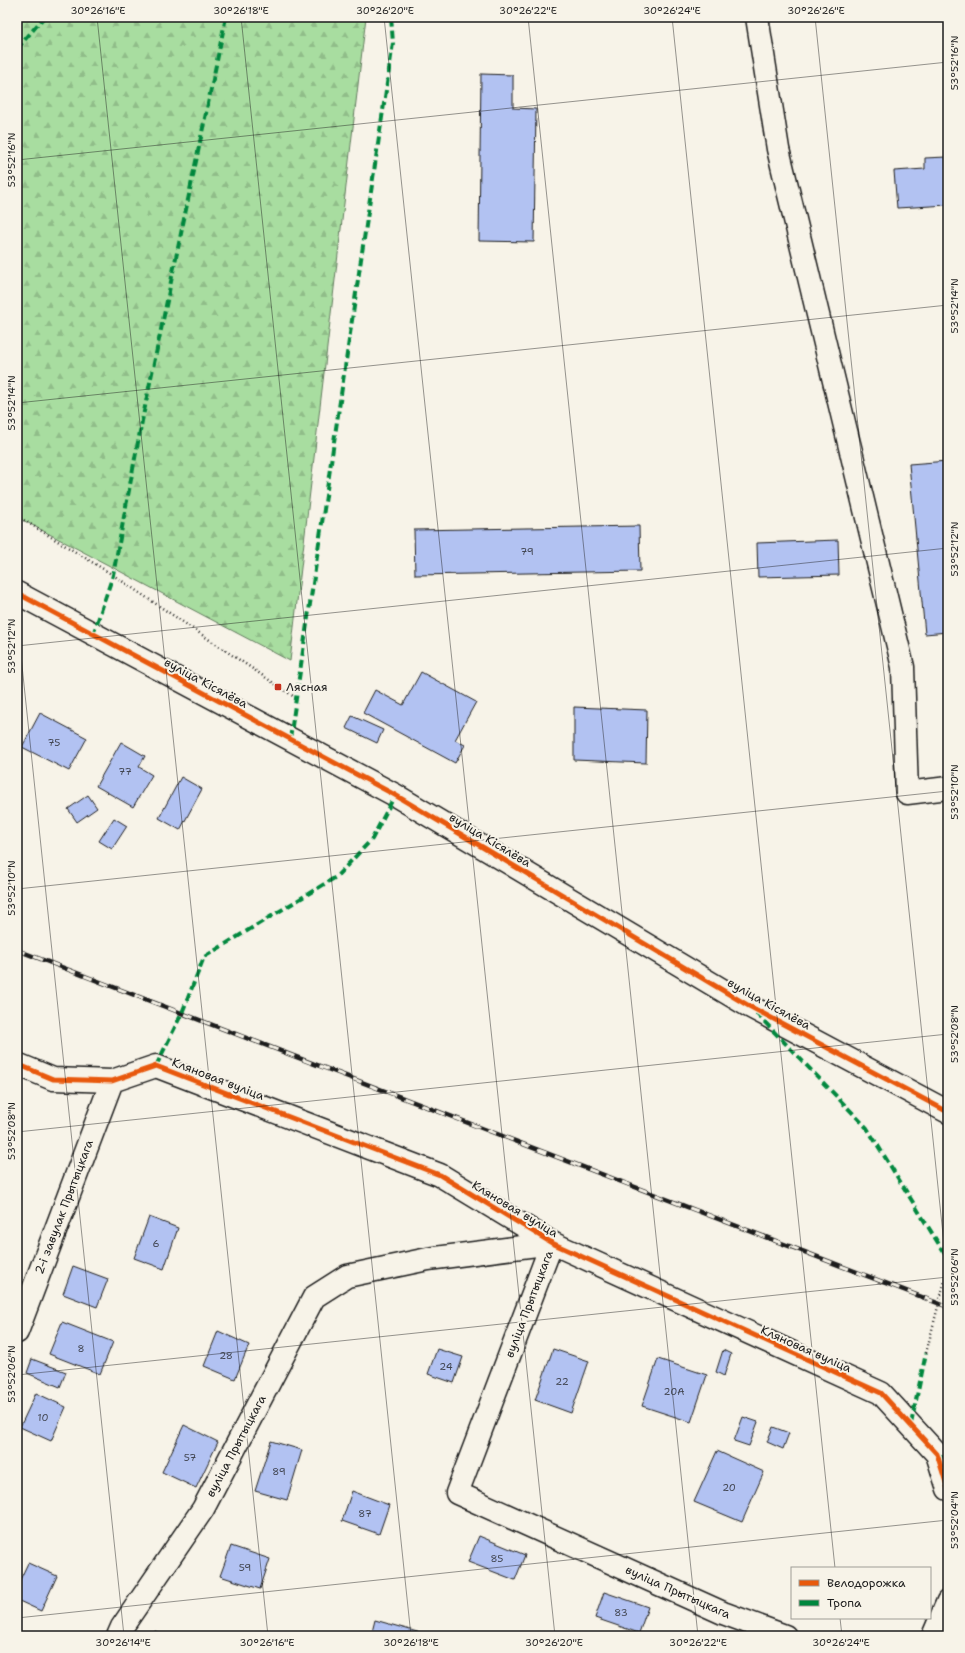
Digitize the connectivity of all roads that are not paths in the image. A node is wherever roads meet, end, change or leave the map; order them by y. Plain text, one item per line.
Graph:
1 (757, 17) edge
2 (17, 593) edge
3 (948, 788) edge
4 (17, 1064) edge
5 (112, 1081) junction
6 (948, 1112) edge
7 (552, 1243) junction
8 (21, 1308) edge
9 (17, 1332) edge
10 (948, 1489) edge
11 (948, 1601) edge
12 (118, 1636) edge
13 (785, 1636) edge
14 (933, 1636) edge

1 - 3 street
2 - 6 street, вуліца Кісялёва
4 - 5 street, Кляновая вуліца
5 - 7 street, Кляновая вуліца
5 - 8 street, 2-і завулак Прытыцкага
7 - 10 street, Кляновая вуліца
7 - 12 street, вуліца Прытыцкага
7 - 13 street, вуліца Прытыцкага
8 - 9 street, 2-і завулак Прытыцкага
11 - 14 street

